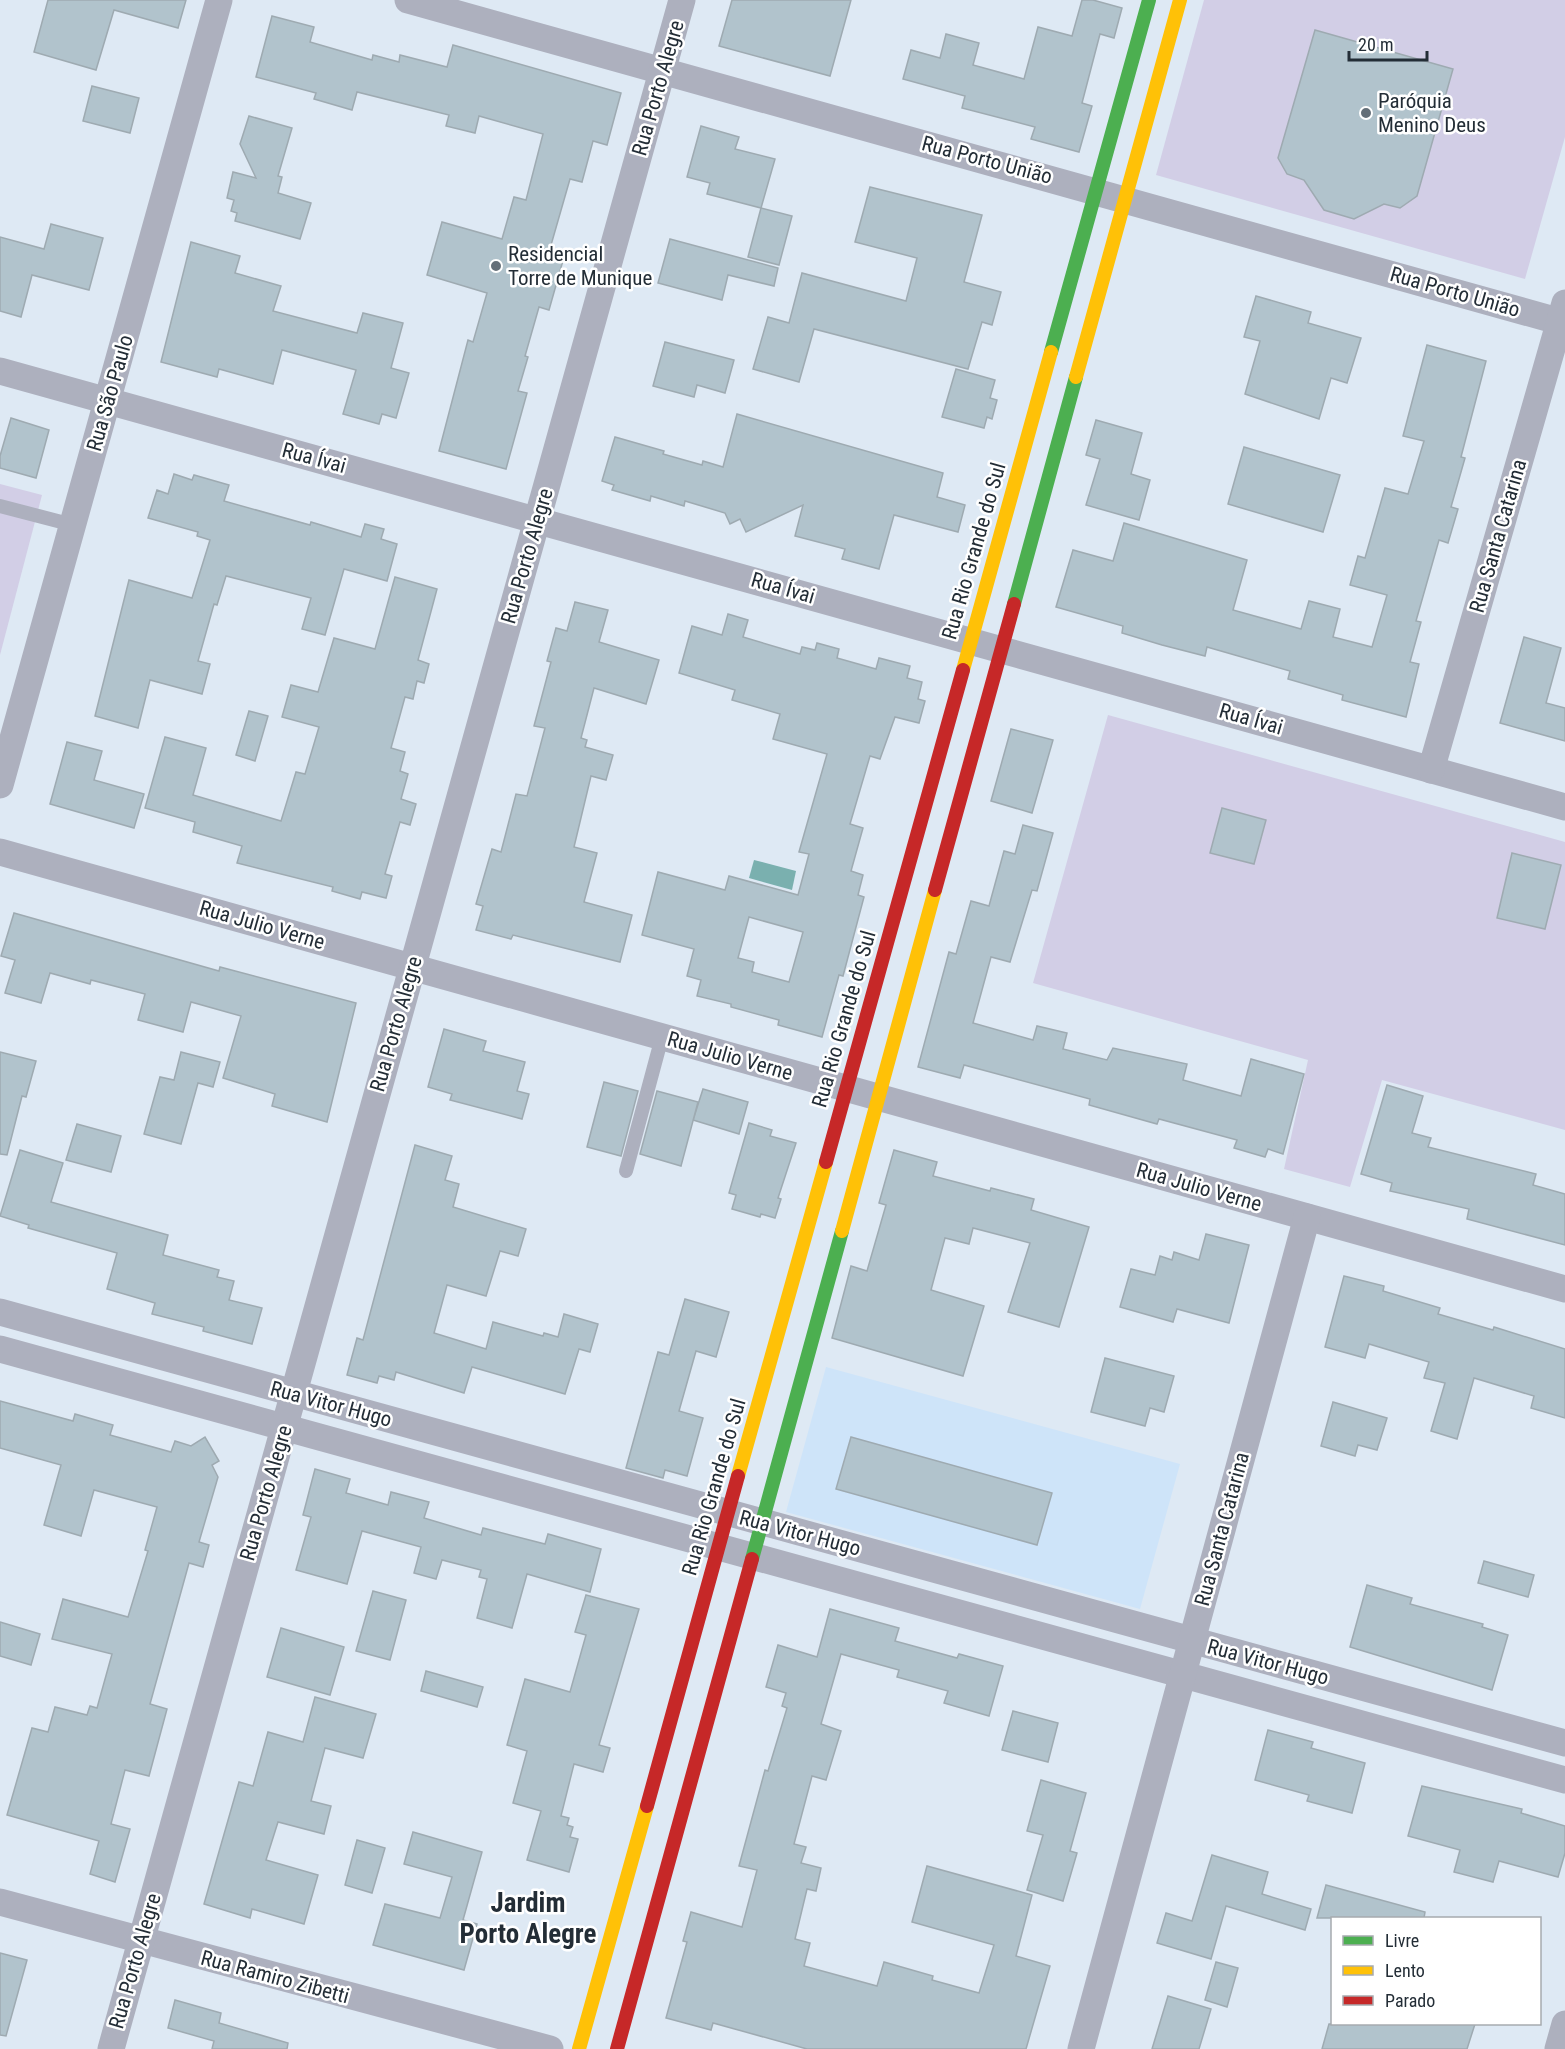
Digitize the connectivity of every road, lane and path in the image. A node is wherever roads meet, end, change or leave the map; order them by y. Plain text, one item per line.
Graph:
1 (219, 0) edge
2 (408, 0) edge
3 (682, 0) edge
4 (1149, 0) edge
5 (1180, 0) edge
6 (663, 70) junction
7 (1097, 191) junction
8 (1125, 199) junction
9 (1563, 315) edge
10 (0, 371) edge
11 (107, 401) junction
12 (0, 506) edge
13 (537, 519) junction
14 (73, 525) junction
15 (971, 641) junction
16 (1002, 650) junction
17 (1431, 770) junction
18 (0, 785) edge
19 (1565, 807) edge
20 (0, 852) edge
21 (412, 967) junction
22 (662, 1037) junction
23 (847, 1089) junction
24 (879, 1098) junction
25 (626, 1171) dead end
26 (1307, 1217) junction
27 (1565, 1289) edge
28 (0, 1312) edge
29 (0, 1349) edge
30 (293, 1393) junction
31 (284, 1427) junction
32 (728, 1513) junction
33 (762, 1523) junction
34 (719, 1547) junction
35 (753, 1556) junction
36 (1192, 1641) junction
37 (1183, 1675) junction
38 (1565, 1743) edge
39 (1565, 1780) edge
40 (0, 1902) edge
41 (141, 1941) junction
42 (1565, 2024) edge
43 (111, 2049) edge
44 (550, 2049) edge
45 (579, 2049) edge
46 (618, 2049) edge
47 (1081, 2049) edge
48 (1558, 2049) edge

1 - 11 street, Rua São Paulo
2 - 6 street, Rua Porto União
3 - 6 street, Rua Porto Alegre
4 - 7 street, Rua Rio Grande do Sul
5 - 8 street
6 - 7 street, Rua Porto União
6 - 13 street, Rua Porto Alegre
7 - 8 street, Rua Porto União
7 - 15 street, Rua Rio Grande do Sul
8 - 9 street, Rua Porto União
8 - 16 street
9 - 17 street, Rua Santa Catarina
10 - 11 street, Rua Ívai
11 - 13 street, Rua Ívai
11 - 14 street, Rua São Paulo
12 - 14 lane
13 - 15 street, Rua Ívai
13 - 21 street, Rua Porto Alegre
14 - 18 street, Rua São Paulo
15 - 16 street, Rua Ívai
15 - 23 street, Rua Rio Grande do Sul
16 - 17 street, Rua Ívai
16 - 24 street
17 - 19 street, Rua Ívai
20 - 21 street, Rua Julio Verne
21 - 22 street, Rua Julio Verne
21 - 30 street, Rua Porto Alegre
22 - 23 street, Rua Julio Verne
22 - 25 lane
23 - 24 street, Rua Julio Verne
23 - 32 street, Rua Rio Grande do Sul
24 - 26 street, Rua Julio Verne
24 - 33 street
26 - 27 street, Rua Julio Verne
26 - 36 street, Rua Santa Catarina
28 - 30 street, Rua Vitor Hugo
29 - 31 street, Rua Vitor Hugo
30 - 31 street, Rua Porto Alegre
30 - 32 street, Rua Vitor Hugo
31 - 34 street, Rua Vitor Hugo
31 - 41 street, Rua Porto Alegre
32 - 33 street, Rua Vitor Hugo
32 - 34 street, Rua Rio Grande do Sul
33 - 35 street
33 - 36 street, Rua Vitor Hugo
34 - 35 street, Rua Vitor Hugo
34 - 45 street, Rua Rio Grande do Sul
35 - 37 street, Rua Vitor Hugo
35 - 46 street
36 - 37 street, Rua Santa Catarina
36 - 38 street, Rua Vitor Hugo
37 - 39 street, Rua Vitor Hugo
37 - 47 street, Rua Santa Catarina
40 - 41 street, Rua Ramiro Zibetti
41 - 43 street, Rua Porto Alegre
41 - 44 street, Rua Ramiro Zibetti
42 - 48 street

